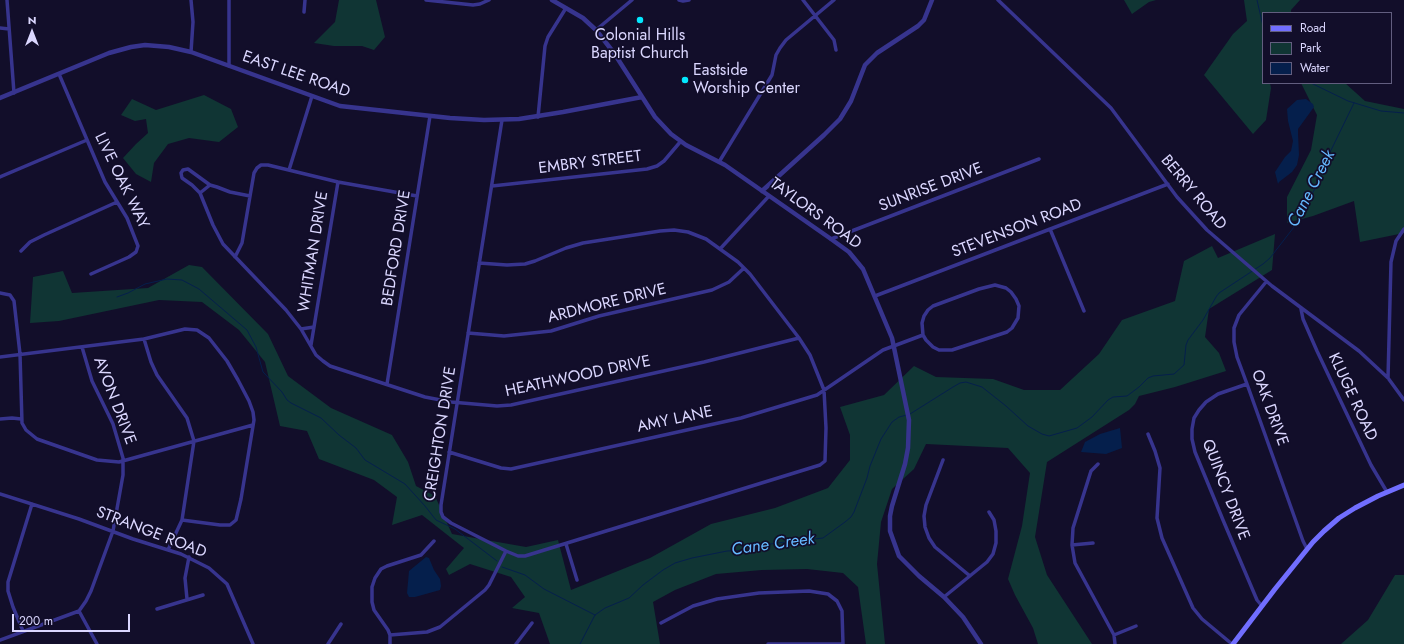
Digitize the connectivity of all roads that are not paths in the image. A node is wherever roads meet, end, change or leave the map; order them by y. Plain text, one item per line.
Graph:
1 (7, 0) edge
2 (191, 0) edge
3 (229, 0) edge
4 (305, 0) edge
5 (426, 0) edge
6 (489, 0) edge
7 (552, 0) edge
8 (632, 0) edge
9 (679, 0) edge
10 (689, 0) edge
11 (803, 0) edge
12 (834, 0) edge
13 (998, 0) edge
14 (930, 1) edge
15 (566, 8) junction
16 (304, 12) dead end
17 (815, 15) junction
18 (0, 28) edge
19 (9, 29) junction
20 (596, 30) junction
21 (836, 50) dead end
22 (192, 52) junction
23 (229, 66) junction
24 (59, 74) junction
25 (14, 93) junction
26 (312, 96) junction
27 (642, 97) junction
28 (0, 98) edge
29 (430, 116) junction
30 (538, 117) junction
31 (502, 120) junction
32 (87, 140) junction
33 (681, 141) junction
34 (1039, 159) dead end
35 (719, 162) junction
36 (289, 170) junction
37 (0, 177) edge
38 (338, 182) junction
39 (1168, 184) junction
40 (210, 185) junction
41 (492, 186) junction
42 (762, 191) junction
43 (200, 193) junction
44 (250, 196) junction
45 (417, 196) junction
46 (769, 196) junction
47 (117, 202) junction
48 (1050, 229) junction
49 (1404, 229) edge
50 (831, 239) junction
51 (720, 249) junction
52 (21, 252) dead end
53 (235, 257) junction
54 (479, 263) junction
55 (744, 268) junction
56 (91, 274) dead end
57 (1266, 282) junction
58 (0, 293) edge
59 (875, 296) junction
60 (1301, 309) junction
61 (1084, 311) dead end
62 (314, 327) junction
63 (301, 329) junction
64 (468, 333) junction
65 (923, 335) junction
66 (799, 338) junction
67 (144, 340) junction
68 (311, 345) junction
69 (893, 346) junction
70 (82, 347) junction
71 (20, 354) junction
72 (0, 357) edge
73 (1388, 378) junction
74 (387, 384) junction
75 (1247, 384) junction
76 (824, 390) junction
77 (1404, 400) edge
78 (457, 402) junction
79 (0, 419) edge
80 (21, 419) junction
81 (254, 425) junction
82 (1148, 434) dead end
83 (194, 441) junction
84 (449, 452) junction
85 (943, 460) dead end
86 (123, 462) junction
87 (1098, 464) dead end
88 (1404, 485) edge
89 (1387, 492) junction
90 (0, 494) edge
91 (32, 504) junction
92 (989, 512) dead end
93 (182, 520) junction
94 (113, 531) junction
95 (434, 541) dead end
96 (566, 544) junction
97 (1093, 544) dead end
98 (1072, 546) junction
99 (1308, 549) junction
100 (168, 550) junction
101 (506, 551) junction
102 (189, 557) junction
103 (970, 576) junction
104 (578, 580) dead end
105 (203, 595) dead end
106 (944, 597) junction
107 (187, 600) junction
108 (1262, 606) junction
109 (157, 608) dead end
110 (78, 611) junction
111 (532, 623) dead end
112 (661, 623) dead end
113 (341, 624) dead end
114 (1136, 626) dead end
115 (23, 632) junction
116 (390, 635) junction
117 (1114, 635) junction
118 (0, 640) edge
119 (97, 644) edge
120 (253, 644) edge
121 (328, 644) edge
122 (390, 644) edge
123 (516, 644) edge
124 (768, 644) edge
125 (791, 644) edge
126 (842, 644) edge
127 (981, 644) edge
128 (1115, 644) edge
129 (1233, 644) edge

1 - 19 street
2 - 22 street
3 - 23 street
4 - 16 street
5 - 6 street
7 - 15 street, TAYLORS ROAD
8 - 20 street
9 - 10 street
11 - 17 street
12 - 17 street
13 - 39 street, BERRY ROAD
14 - 42 street
15 - 20 street, TAYLORS ROAD
15 - 30 street
17 - 21 street
17 - 35 street
18 - 19 street
19 - 25 street
20 - 27 street, TAYLORS ROAD
22 - 23 street, EAST LEE ROAD
22 - 24 street, EAST LEE ROAD
23 - 26 street, EAST LEE ROAD
24 - 25 street, EAST LEE ROAD
24 - 32 street, LIVE OAK WAY
25 - 28 street, EAST LEE ROAD
26 - 29 street, EAST LEE ROAD
26 - 36 street
27 - 30 street, EAST LEE ROAD
27 - 33 street, TAYLORS ROAD
29 - 31 street, EAST LEE ROAD
29 - 45 street, BEDFORD DRIVE
30 - 31 street, EAST LEE ROAD
31 - 41 street, CREIGHTON DRIVE
32 - 37 street
32 - 47 street, LIVE OAK WAY
33 - 35 street, TAYLORS ROAD
33 - 41 street, EMBRY STREET
34 - 50 street, SUNRISE DRIVE
35 - 42 street, TAYLORS ROAD
36 - 38 street
36 - 44 street
38 - 45 street
38 - 62 street, WHITMAN DRIVE
39 - 48 street, STEVENSON ROAD
39 - 57 street, BERRY ROAD
40 - 43 street
40 - 43 street
40 - 44 street
41 - 54 street, CREIGHTON DRIVE
42 - 46 street, TAYLORS ROAD
43 - 53 street, HEATHWOOD DRIVE
44 - 53 street
45 - 74 street, BEDFORD DRIVE
46 - 50 street, TAYLORS ROAD
46 - 51 street
47 - 52 street
47 - 56 street, LIVE OAK WAY
48 - 59 street, STEVENSON ROAD
48 - 61 street
49 - 73 street
50 - 59 street, TAYLORS ROAD
51 - 54 street, CREIGHTON DRIVE
51 - 55 street, CREIGHTON DRIVE
53 - 63 street, HEATHWOOD DRIVE
54 - 64 street, CREIGHTON DRIVE
55 - 64 street, ARDMORE DRIVE
55 - 66 street, CREIGHTON DRIVE
57 - 60 street, BERRY ROAD
57 - 75 street, OAK DRIVE
58 - 71 street
59 - 69 street, TAYLORS ROAD
60 - 73 street, BERRY ROAD
60 - 89 street, KLUGE ROAD
62 - 63 street, WHITMAN DRIVE
62 - 68 street, WHITMAN DRIVE
63 - 68 street, HEATHWOOD DRIVE
64 - 78 street, CREIGHTON DRIVE
65 - 65 street
65 - 69 street, AMY LANE
66 - 76 street, CREIGHTON DRIVE
66 - 78 street, HEATHWOOD DRIVE
67 - 70 street
67 - 81 street
67 - 83 street
68 - 74 street, HEATHWOOD DRIVE
69 - 76 street, AMY LANE
69 - 106 street, TAYLORS ROAD
70 - 71 street
70 - 86 street, AVON DRIVE
71 - 72 street
71 - 80 street
73 - 77 street, BERRY ROAD
74 - 78 street, HEATHWOOD DRIVE
75 - 99 street, OAK DRIVE
75 - 108 street, QUINCY DRIVE
76 - 84 street, AMY LANE
76 - 96 street, CREIGHTON DRIVE
78 - 84 street, CREIGHTON DRIVE
79 - 80 street
80 - 86 street
81 - 83 street
81 - 93 street
82 - 129 street
83 - 86 street
83 - 93 street
84 - 101 street, CREIGHTON DRIVE
85 - 103 street
86 - 94 street, AVON DRIVE
87 - 98 street
88 - 89 main road
89 - 99 main road
90 - 91 street, STRANGE ROAD
91 - 94 street, STRANGE ROAD
91 - 115 street
92 - 103 street
93 - 100 street
94 - 100 street, STRANGE ROAD
94 - 110 street, AVON DRIVE
95 - 116 street
96 - 101 street, CREIGHTON DRIVE
96 - 104 street
97 - 98 street
98 - 117 street
99 - 108 main road
100 - 102 street, STRANGE ROAD
101 - 116 street
102 - 107 street
102 - 120 street, STRANGE ROAD
103 - 106 street
105 - 107 street
106 - 127 street, TAYLORS ROAD
107 - 109 street
108 - 129 main road
110 - 115 street
110 - 119 street
111 - 123 street
112 - 126 street
113 - 121 street
114 - 117 street
115 - 118 street
116 - 122 street
117 - 128 street
124 - 125 street
125 - 126 street

